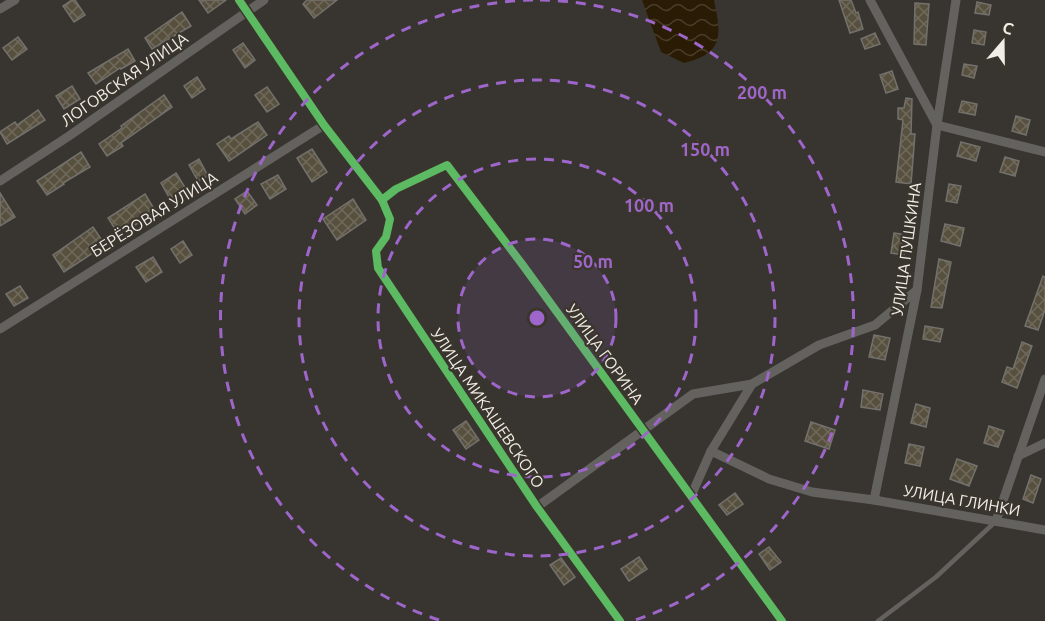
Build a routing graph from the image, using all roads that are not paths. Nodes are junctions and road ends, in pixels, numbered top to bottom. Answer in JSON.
{"nodes":[{"id":1,"x":15,"y":0,"type":"edge"},
{"id":2,"x":239,"y":0,"type":"edge"},
{"id":3,"x":264,"y":0,"type":"edge"},
{"id":4,"x":870,"y":0,"type":"edge"},
{"id":5,"x":956,"y":0,"type":"edge"},
{"id":6,"x":0,"y":9,"type":"edge"},
{"id":7,"x":247,"y":12,"type":"junction"},
{"id":8,"x":324,"y":125,"type":"junction"},
{"id":9,"x":937,"y":125,"type":"junction"},
{"id":10,"x":1045,"y":152,"type":"edge"},
{"id":11,"x":0,"y":181,"type":"edge"},
{"id":12,"x":382,"y":200,"type":"junction"},
{"id":13,"x":917,"y":290,"type":"junction"},
{"id":14,"x":0,"y":329,"type":"edge"},
{"id":15,"x":1045,"y":379,"type":"edge"},
{"id":16,"x":752,"y":384,"type":"junction"},
{"id":17,"x":643,"y":430,"type":"junction"},
{"id":18,"x":1045,"y":443,"type":"edge"},
{"id":19,"x":711,"y":451,"type":"junction"},
{"id":20,"x":1018,"y":456,"type":"junction"},
{"id":21,"x":691,"y":496,"type":"junction"},
{"id":22,"x":874,"y":500,"type":"junction"},
{"id":23,"x":537,"y":507,"type":"junction"},
{"id":24,"x":996,"y":521,"type":"junction"},
{"id":25,"x":1045,"y":530,"type":"edge"},
{"id":26,"x":620,"y":621,"type":"edge"},
{"id":27,"x":782,"y":621,"type":"edge"},
{"id":28,"x":878,"y":621,"type":"edge"}],
"edges":[{"from":1,"to":6,"type":"street"},
{"from":2,"to":7,"type":"street"},
{"from":3,"to":7,"type":"street","name":"ЛОГОВСКАЯ УЛИЦА"},
{"from":4,"to":9,"type":"street"},
{"from":5,"to":9,"type":"street","name":"УЛИЦА ПУШКИНА"},
{"from":7,"to":8,"type":"street"},
{"from":7,"to":11,"type":"street","name":"ЛОГОВСКАЯ УЛИЦА"},
{"from":8,"to":12,"type":"street"},
{"from":8,"to":14,"type":"street","name":"БЕРЁЗОВАЯ УЛИЦА"},
{"from":9,"to":10,"type":"street"},
{"from":9,"to":13,"type":"street","name":"УЛИЦА ПУШКИНА"},
{"from":12,"to":17,"type":"street","name":"УЛИЦА ГОРИНА"},
{"from":12,"to":23,"type":"street","name":"УЛИЦА МИКАШЕВСКОГО"},
{"from":13,"to":16,"type":"street"},
{"from":13,"to":22,"type":"street","name":"УЛИЦА ПУШКИНА"},
{"from":15,"to":20,"type":"street"},
{"from":16,"to":17,"type":"street"},
{"from":16,"to":19,"type":"street"},
{"from":17,"to":21,"type":"street","name":"УЛИЦА ГОРИНА"},
{"from":17,"to":23,"type":"street"},
{"from":18,"to":20,"type":"street"},
{"from":19,"to":21,"type":"street"},
{"from":19,"to":22,"type":"street","name":"УЛИЦА ГЛИНКИ"},
{"from":20,"to":24,"type":"street"},
{"from":21,"to":27,"type":"street","name":"УЛИЦА ГОРИНА"},
{"from":22,"to":24,"type":"street","name":"УЛИЦА ГЛИНКИ"},
{"from":23,"to":26,"type":"street","name":"УЛИЦА МИКАШЕВСКОГО"},
{"from":24,"to":25,"type":"street","name":"УЛИЦА ГЛИНКИ"},
{"from":24,"to":28,"type":"lane"}]}
